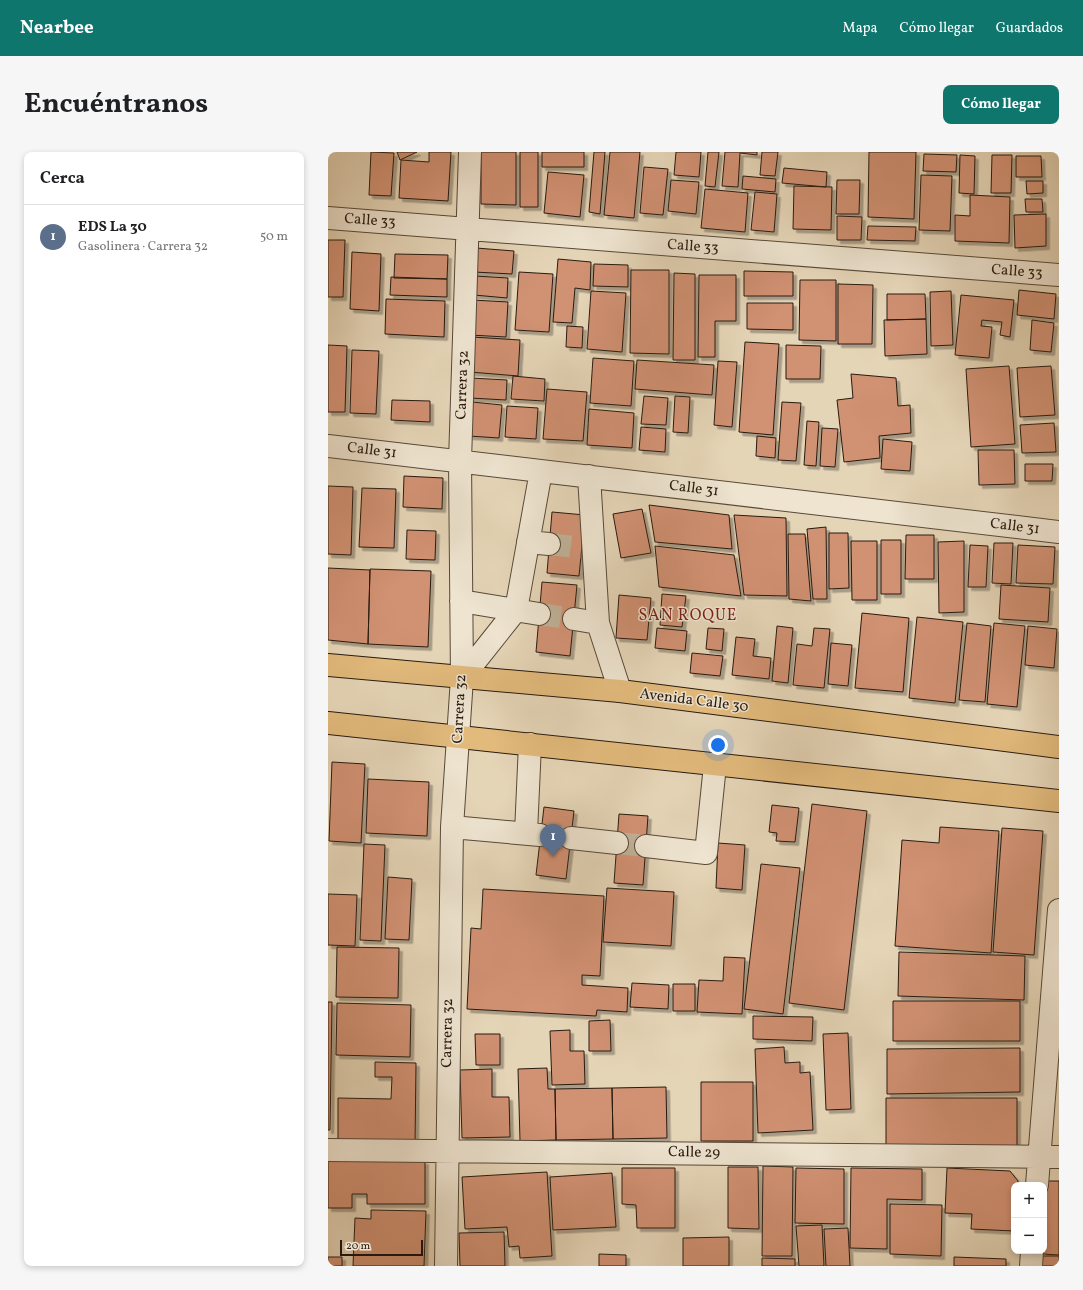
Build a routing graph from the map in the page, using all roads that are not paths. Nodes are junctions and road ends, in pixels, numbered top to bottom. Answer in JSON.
{"nodes":[{"id":1,"x":470,"y":152,"type":"edge"},
{"id":2,"x":328,"y":218,"type":"edge"},
{"id":3,"x":468,"y":229,"type":"junction"},
{"id":4,"x":1059,"y":275,"type":"edge"},
{"id":5,"x":328,"y":446,"type":"edge"},
{"id":6,"x":460,"y":461,"type":"junction"},
{"id":7,"x":541,"y":471,"type":"junction"},
{"id":8,"x":589,"y":476,"type":"junction"},
{"id":9,"x":1059,"y":532,"type":"edge"},
{"id":10,"x":461,"y":602,"type":"junction"},
{"id":11,"x":516,"y":610,"type":"junction"},
{"id":12,"x":539,"y":614,"type":"tunnel mouth"},
{"id":13,"x":574,"y":619,"type":"tunnel mouth"},
{"id":14,"x":598,"y":623,"type":"junction"},
{"id":15,"x":328,"y":664,"type":"edge"},
{"id":16,"x":462,"y":678,"type":"junction"},
{"id":17,"x":620,"y":691,"type":"junction"},
{"id":18,"x":328,"y":723,"type":"edge"},
{"id":19,"x":458,"y":738,"type":"junction"},
{"id":20,"x":530,"y":744,"type":"junction"},
{"id":21,"x":1059,"y":747,"type":"edge"},
{"id":22,"x":716,"y":765,"type":"junction"},
{"id":23,"x":1059,"y":801,"type":"edge"},
{"id":24,"x":452,"y":827,"type":"junction"},
{"id":25,"x":571,"y":838,"type":"tunnel mouth"},
{"id":26,"x":617,"y":843,"type":"tunnel mouth"},
{"id":27,"x":646,"y":846,"type":"tunnel mouth"},
{"id":28,"x":1059,"y":910,"type":"edge"},
{"id":29,"x":328,"y":1150,"type":"edge"},
{"id":30,"x":446,"y":1151,"type":"junction"},
{"id":31,"x":1049,"y":1157,"type":"edge"},
{"id":32,"x":1038,"y":1182,"type":"edge"},
{"id":33,"x":1032,"y":1254,"type":"edge"},
{"id":34,"x":446,"y":1266,"type":"edge"},
{"id":35,"x":1031,"y":1266,"type":"edge"}],
"edges":[{"from":1,"to":3,"type":"street","name":"Carrera 32"},
{"from":2,"to":3,"type":"street","name":"Calle 33"},
{"from":3,"to":4,"type":"street","name":"Calle 33"},
{"from":3,"to":6,"type":"street","name":"Carrera 32"},
{"from":5,"to":6,"type":"street","name":"Calle 31"},
{"from":6,"to":7,"type":"street","name":"Calle 31"},
{"from":6,"to":10,"type":"street","name":"Carrera 32"},
{"from":7,"to":8,"type":"street","name":"Calle 31"},
{"from":7,"to":11,"type":"street"},
{"from":8,"to":9,"type":"street","name":"Calle 31"},
{"from":8,"to":14,"type":"street"},
{"from":10,"to":11,"type":"street"},
{"from":10,"to":16,"type":"street","name":"Carrera 32"},
{"from":11,"to":12,"type":"street"},
{"from":11,"to":16,"type":"street"},
{"from":13,"to":14,"type":"street"},
{"from":14,"to":17,"type":"street"},
{"from":15,"to":16,"type":"highway","name":"Avenida Calle 30"},
{"from":16,"to":17,"type":"highway","name":"Avenida Calle 30"},
{"from":16,"to":19,"type":"street","name":"Carrera 32"},
{"from":17,"to":21,"type":"highway","name":"Avenida Calle 30"},
{"from":18,"to":19,"type":"highway"},
{"from":19,"to":20,"type":"highway"},
{"from":19,"to":24,"type":"street","name":"Carrera 32"},
{"from":20,"to":22,"type":"highway"},
{"from":20,"to":24,"type":"street"},
{"from":22,"to":23,"type":"highway"},
{"from":22,"to":27,"type":"street"},
{"from":24,"to":30,"type":"street","name":"Carrera 32"},
{"from":25,"to":26,"type":"street"},
{"from":28,"to":31,"type":"street"},
{"from":29,"to":30,"type":"street","name":"Calle 29"},
{"from":30,"to":31,"type":"street","name":"Calle 29"},
{"from":30,"to":34,"type":"street","name":"Carrera 32"},
{"from":31,"to":32,"type":"street"},
{"from":33,"to":35,"type":"street"}]}
